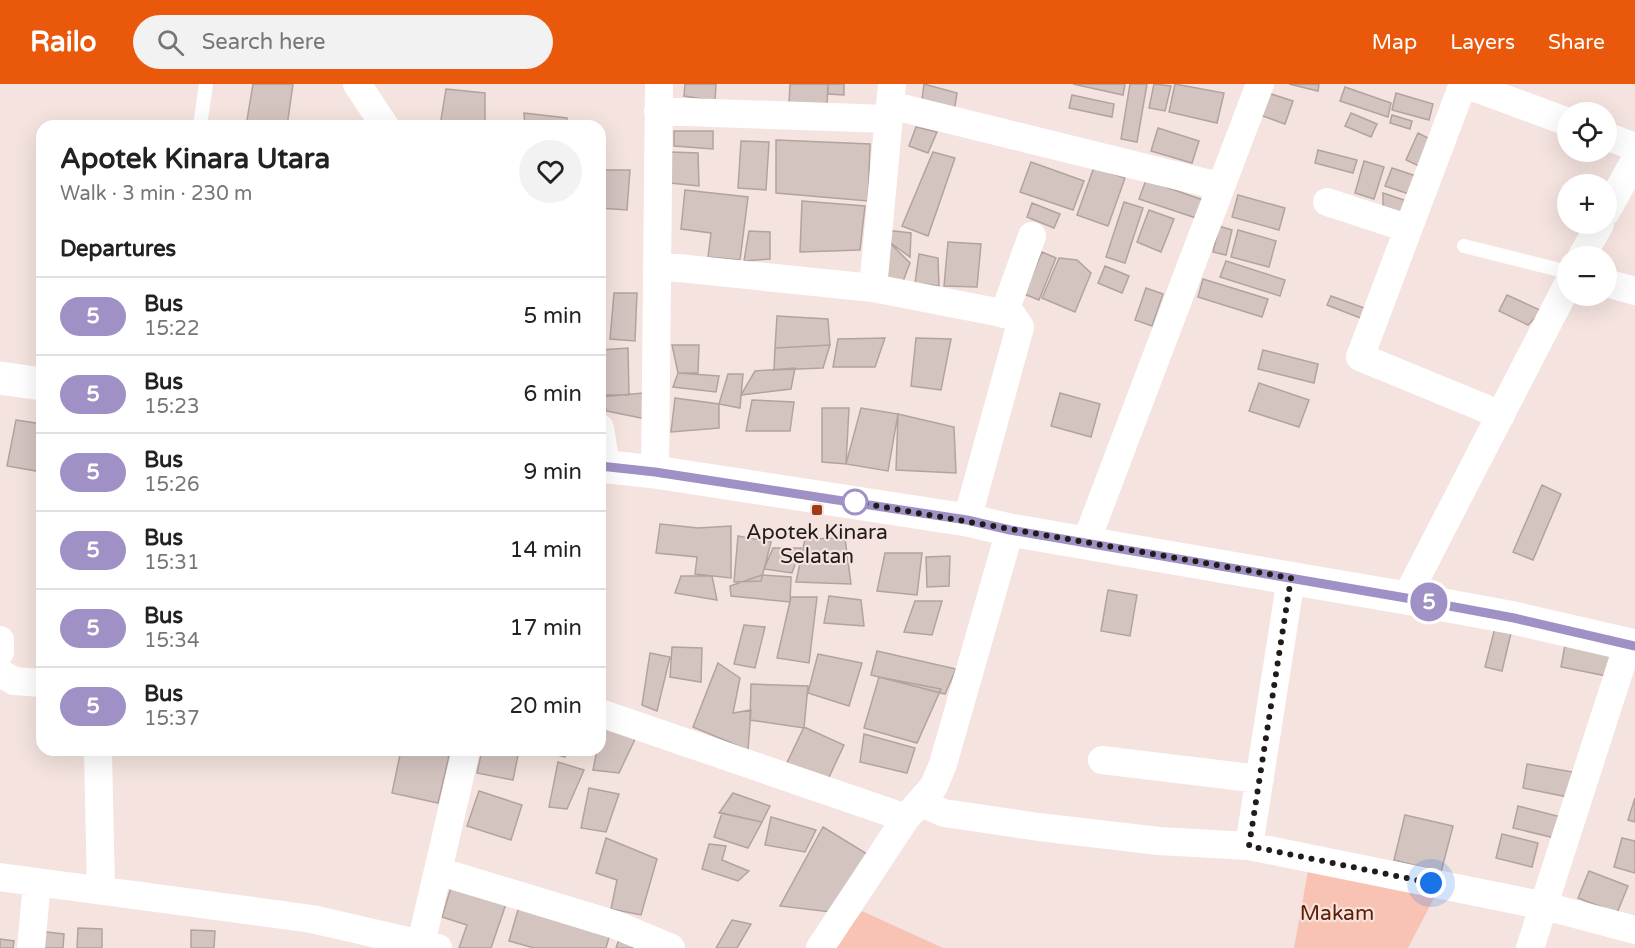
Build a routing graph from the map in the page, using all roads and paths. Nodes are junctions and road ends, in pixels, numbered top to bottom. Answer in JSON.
{"nodes":[{"id":1,"x":206,"y":84,"type":"edge"},
{"id":2,"x":357,"y":84,"type":"edge"},
{"id":3,"x":1260,"y":84,"type":"edge"},
{"id":4,"x":1464,"y":84,"type":"edge"},
{"id":5,"x":659,"y":98,"type":"edge"},
{"id":6,"x":890,"y":103,"type":"edge"},
{"id":7,"x":1557,"y":118,"type":"edge"},
{"id":8,"x":201,"y":120,"type":"edge"},
{"id":9,"x":381,"y":120,"type":"edge"},
{"id":10,"x":1617,"y":140,"type":"edge"},
{"id":11,"x":1635,"y":147,"type":"edge"},
{"id":12,"x":1635,"y":160,"type":"edge"},
{"id":13,"x":1219,"y":186,"type":"junction"},
{"id":14,"x":1617,"y":192,"type":"edge"},
{"id":15,"x":1327,"y":202,"type":"dead end"},
{"id":16,"x":1407,"y":228,"type":"junction"},
{"id":17,"x":1032,"y":236,"type":"dead end"},
{"id":18,"x":1464,"y":246,"type":"dead end"},
{"id":19,"x":659,"y":266,"type":"junction"},
{"id":20,"x":1557,"y":269,"type":"edge"},
{"id":21,"x":1617,"y":286,"type":"edge"},
{"id":22,"x":873,"y":288,"type":"junction"},
{"id":23,"x":1635,"y":291,"type":"edge"},
{"id":24,"x":1557,"y":306,"type":"edge"},
{"id":25,"x":1004,"y":314,"type":"junction"},
{"id":26,"x":0,"y":378,"type":"edge"},
{"id":27,"x":36,"y":383,"type":"edge"},
{"id":28,"x":1501,"y":415,"type":"junction"},
{"id":29,"x":606,"y":466,"type":"edge"},
{"id":30,"x":655,"y":472,"type":"junction"},
{"id":31,"x":967,"y":520,"type":"junction"},
{"id":32,"x":1010,"y":530,"type":"junction"},
{"id":33,"x":1086,"y":542,"type":"junction"},
{"id":34,"x":1291,"y":578,"type":"junction"},
{"id":35,"x":1406,"y":598,"type":"junction"},
{"id":36,"x":0,"y":640,"type":"edge"},
{"id":37,"x":1632,"y":645,"type":"edge"},
{"id":38,"x":0,"y":652,"type":"edge"},
{"id":39,"x":0,"y":673,"type":"edge"},
{"id":40,"x":36,"y":683,"type":"edge"},
{"id":41,"x":606,"y":715,"type":"edge"},
{"id":42,"x":98,"y":756,"type":"edge"},
{"id":43,"x":460,"y":756,"type":"edge"},
{"id":44,"x":1102,"y":760,"type":"dead end"},
{"id":45,"x":1260,"y":779,"type":"junction"},
{"id":46,"x":914,"y":810,"type":"junction"},
{"id":47,"x":1249,"y":846,"type":"junction"},
{"id":48,"x":438,"y":871,"type":"junction"},
{"id":49,"x":0,"y":877,"type":"edge"},
{"id":50,"x":37,"y":882,"type":"junction"},
{"id":51,"x":101,"y":890,"type":"junction"},
{"id":52,"x":1545,"y":906,"type":"junction"},
{"id":53,"x":1635,"y":930,"type":"edge"},
{"id":54,"x":426,"y":946,"type":"edge"},
{"id":55,"x":31,"y":948,"type":"edge"},
{"id":56,"x":670,"y":948,"type":"edge"},
{"id":57,"x":820,"y":948,"type":"edge"},
{"id":58,"x":1530,"y":948,"type":"edge"}],
"edges":[{"from":1,"to":8,"type":"lane"},
{"from":2,"to":9,"type":"street"},
{"from":3,"to":13,"type":"street"},
{"from":4,"to":7,"type":"street"},
{"from":4,"to":16,"type":"street"},
{"from":5,"to":6,"type":"street"},
{"from":5,"to":19,"type":"street"},
{"from":6,"to":13,"type":"street"},
{"from":6,"to":22,"type":"street"},
{"from":10,"to":11,"type":"street"},
{"from":12,"to":14,"type":"street"},
{"from":13,"to":33,"type":"street"},
{"from":15,"to":16,"type":"street"},
{"from":16,"to":28,"type":"street"},
{"from":17,"to":25,"type":"street"},
{"from":18,"to":20,"type":"lane"},
{"from":19,"to":22,"type":"street"},
{"from":19,"to":30,"type":"street"},
{"from":21,"to":23,"type":"street"},
{"from":22,"to":25,"type":"street"},
{"from":24,"to":28,"type":"street"},
{"from":25,"to":31,"type":"street"},
{"from":26,"to":27,"type":"main road"},
{"from":28,"to":35,"type":"street"},
{"from":29,"to":30,"type":"main road"},
{"from":30,"to":31,"type":"main road"},
{"from":31,"to":32,"type":"main road"},
{"from":32,"to":33,"type":"main road"},
{"from":32,"to":46,"type":"street"},
{"from":33,"to":34,"type":"main road"},
{"from":34,"to":35,"type":"main road"},
{"from":34,"to":45,"type":"street"},
{"from":35,"to":37,"type":"main road"},
{"from":36,"to":38,"type":"street"},
{"from":37,"to":52,"type":"street"},
{"from":39,"to":40,"type":"street"},
{"from":41,"to":46,"type":"street"},
{"from":42,"to":51,"type":"street"},
{"from":43,"to":48,"type":"street"},
{"from":44,"to":45,"type":"street"},
{"from":45,"to":47,"type":"street"},
{"from":46,"to":47,"type":"street"},
{"from":46,"to":57,"type":"street"},
{"from":47,"to":52,"type":"street"},
{"from":48,"to":54,"type":"street"},
{"from":48,"to":56,"type":"street"},
{"from":49,"to":50,"type":"street"},
{"from":50,"to":51,"type":"street"},
{"from":50,"to":55,"type":"street"},
{"from":51,"to":54,"type":"street"},
{"from":52,"to":53,"type":"street"},
{"from":52,"to":58,"type":"street"}]}
